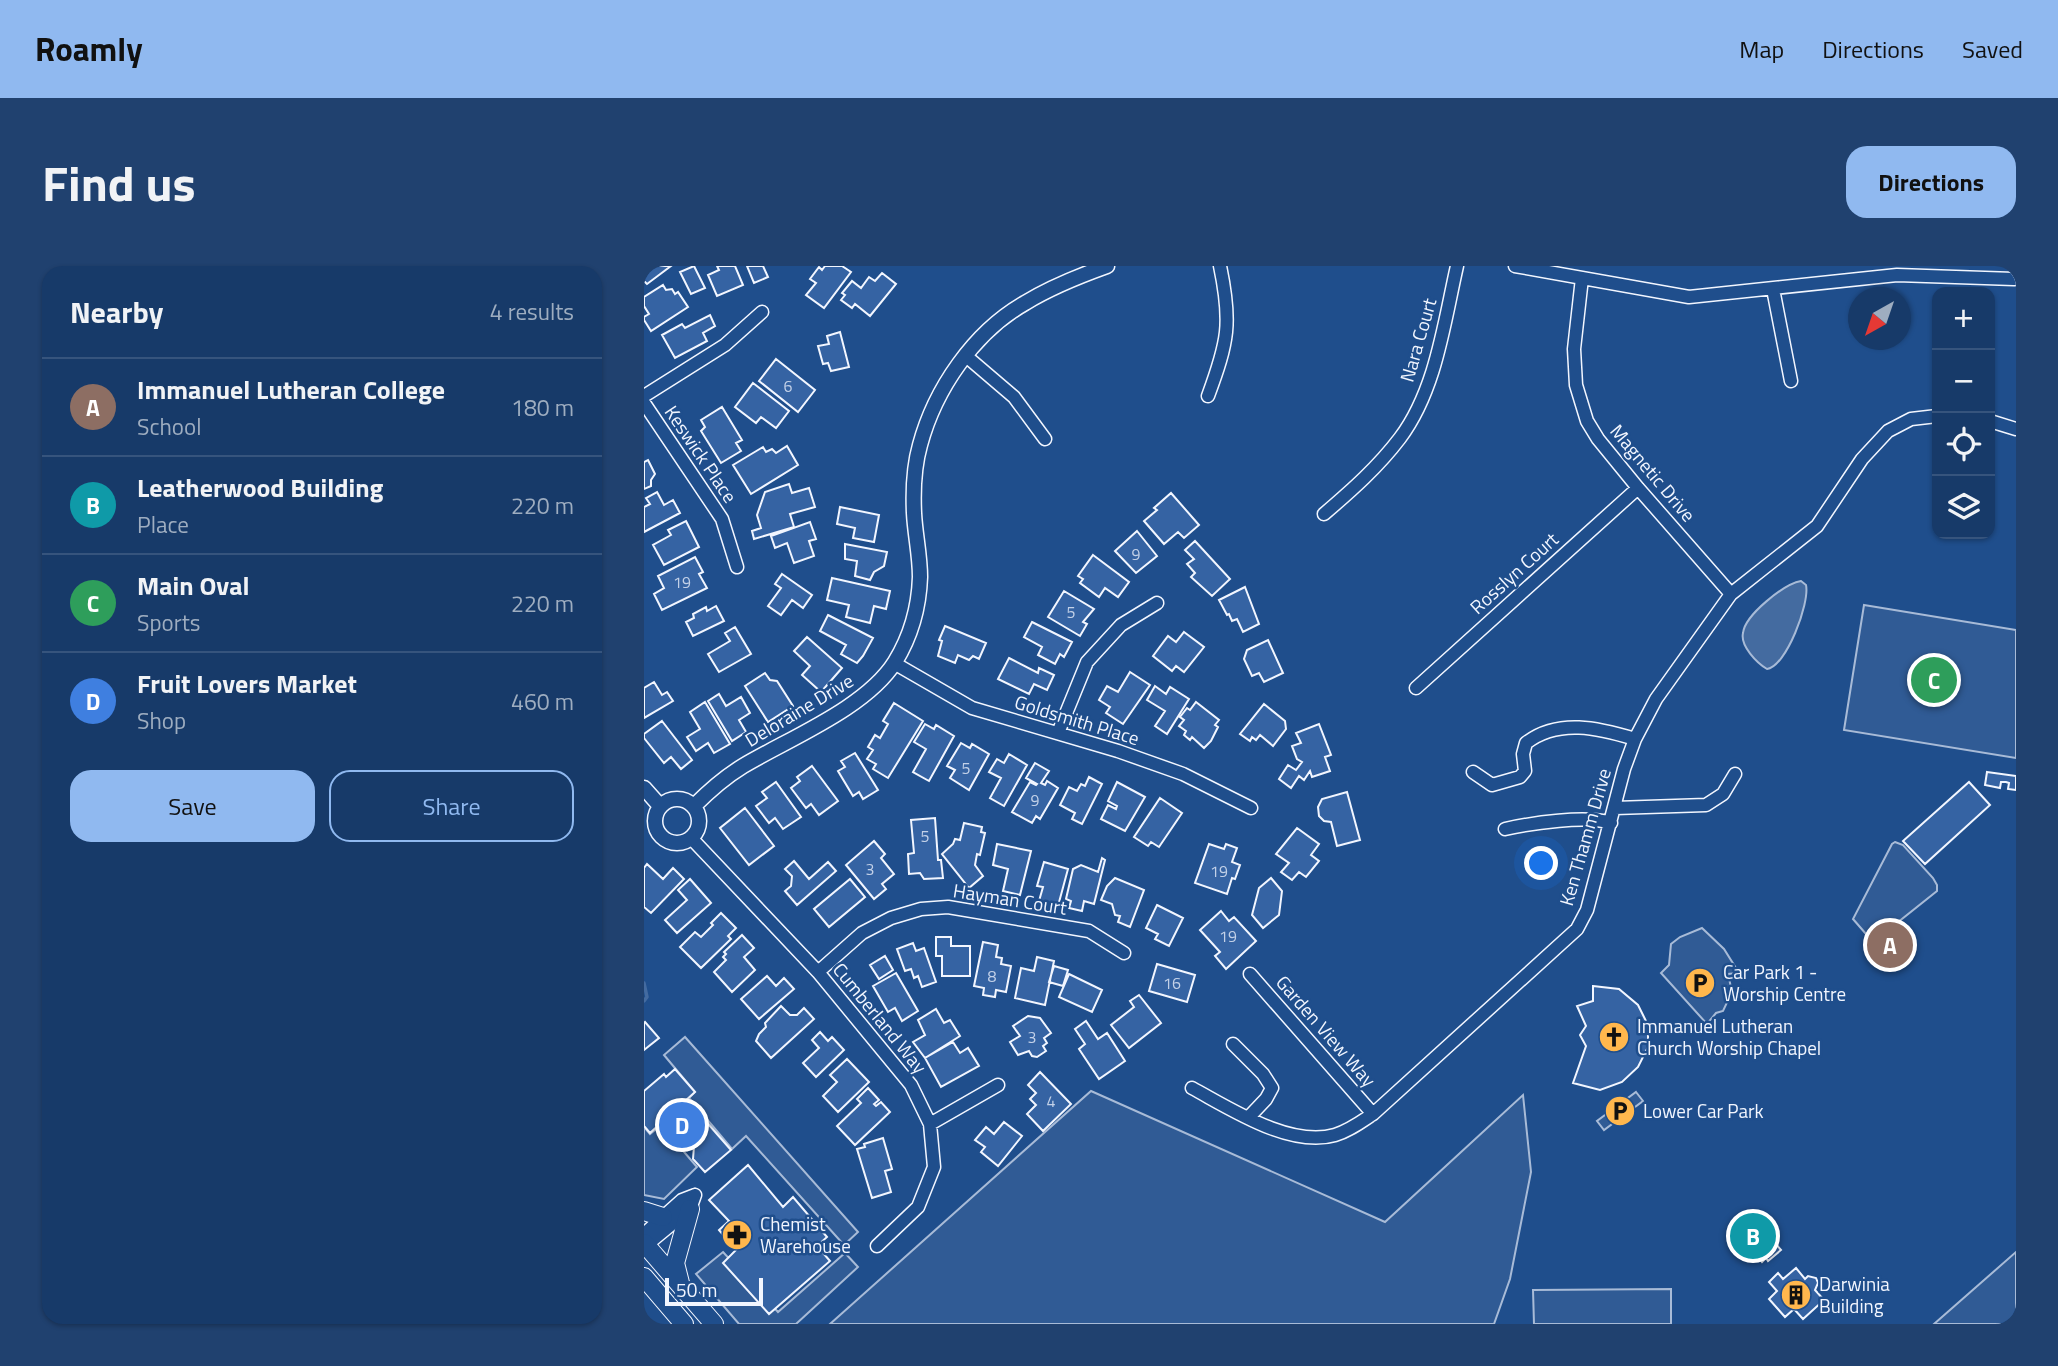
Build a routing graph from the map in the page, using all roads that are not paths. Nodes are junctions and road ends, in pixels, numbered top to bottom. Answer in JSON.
{"nodes":[{"id":1,"x":1107,"y":266,"type":"edge"},
{"id":2,"x":1220,"y":266,"type":"edge"},
{"id":3,"x":1457,"y":266,"type":"edge"},
{"id":4,"x":1514,"y":266,"type":"edge"},
{"id":5,"x":1582,"y":278,"type":"junction"},
{"id":6,"x":2014,"y":279,"type":"dead end"},
{"id":7,"x":1773,"y":289,"type":"junction"},
{"id":8,"x":762,"y":312,"type":"dead end"},
{"id":9,"x":966,"y":356,"type":"junction"},
{"id":10,"x":1791,"y":381,"type":"dead end"},
{"id":11,"x":644,"y":396,"type":"edge"},
{"id":12,"x":1208,"y":396,"type":"dead end"},
{"id":13,"x":644,"y":403,"type":"edge"},
{"id":14,"x":1932,"y":417,"type":"edge"},
{"id":15,"x":1995,"y":423,"type":"edge"},
{"id":16,"x":2016,"y":429,"type":"edge"},
{"id":17,"x":1045,"y":439,"type":"dead end"},
{"id":18,"x":1638,"y":488,"type":"junction"},
{"id":19,"x":1324,"y":514,"type":"dead end"},
{"id":20,"x":737,"y":567,"type":"dead end"},
{"id":21,"x":1731,"y":594,"type":"junction"},
{"id":22,"x":1157,"y":603,"type":"dead end"},
{"id":23,"x":894,"y":663,"type":"junction"},
{"id":24,"x":1416,"y":688,"type":"dead end"},
{"id":25,"x":1058,"y":733,"type":"junction"},
{"id":26,"x":1634,"y":739,"type":"junction"},
{"id":27,"x":1473,"y":772,"type":"dead end"},
{"id":28,"x":1735,"y":774,"type":"dead end"},
{"id":29,"x":644,"y":788,"type":"edge"},
{"id":30,"x":660,"y":806,"type":"junction"},
{"id":31,"x":694,"y":806,"type":"junction"},
{"id":32,"x":1251,"y":808,"type":"dead end"},
{"id":33,"x":1615,"y":808,"type":"junction"},
{"id":34,"x":1611,"y":823,"type":"junction"},
{"id":35,"x":1505,"y":829,"type":"dead end"},
{"id":36,"x":692,"y":839,"type":"junction"},
{"id":37,"x":1124,"y":953,"type":"dead end"},
{"id":38,"x":818,"y":972,"type":"junction"},
{"id":39,"x":1250,"y":974,"type":"dead end"},
{"id":40,"x":1233,"y":1044,"type":"dead end"},
{"id":41,"x":998,"y":1084,"type":"dead end"},
{"id":42,"x":1192,"y":1088,"type":"dead end"},
{"id":43,"x":1373,"y":1114,"type":"junction"},
{"id":44,"x":1248,"y":1118,"type":"junction"},
{"id":45,"x":930,"y":1124,"type":"junction"},
{"id":46,"x":690,"y":1209,"type":"junction"},
{"id":47,"x":644,"y":1211,"type":"edge"},
{"id":48,"x":663,"y":1217,"type":"junction"},
{"id":49,"x":645,"y":1243,"type":"edge"},
{"id":50,"x":877,"y":1246,"type":"dead end"},
{"id":51,"x":644,"y":1277,"type":"edge"},
{"id":52,"x":682,"y":1288,"type":"junction"},
{"id":53,"x":684,"y":1324,"type":"edge"},
{"id":54,"x":714,"y":1324,"type":"edge"}],
"edges":[{"from":1,"to":9,"type":"street","name":"Deloraine Drive"},
{"from":2,"to":12,"type":"street"},
{"from":3,"to":19,"type":"street","name":"Nara Court"},
{"from":4,"to":5,"type":"street"},
{"from":5,"to":7,"type":"street"},
{"from":5,"to":18,"type":"street","name":"Magnetic Drive"},
{"from":6,"to":7,"type":"street"},
{"from":7,"to":10,"type":"street"},
{"from":8,"to":11,"type":"street"},
{"from":9,"to":17,"type":"street"},
{"from":9,"to":23,"type":"street","name":"Deloraine Drive"},
{"from":13,"to":20,"type":"street","name":"Keswick Place"},
{"from":14,"to":21,"type":"street","name":"Ken Thamm Drive"},
{"from":15,"to":16,"type":"street"},
{"from":18,"to":21,"type":"street","name":"Magnetic Drive"},
{"from":18,"to":24,"type":"street","name":"Rosslyn Court"},
{"from":21,"to":26,"type":"street","name":"Ken Thamm Drive"},
{"from":22,"to":25,"type":"street"},
{"from":23,"to":25,"type":"street","name":"Goldsmith Place"},
{"from":23,"to":31,"type":"street","name":"Deloraine Drive"},
{"from":25,"to":32,"type":"street","name":"Goldsmith Place"},
{"from":26,"to":27,"type":"street"},
{"from":26,"to":33,"type":"street","name":"Ken Thamm Drive"},
{"from":28,"to":33,"type":"street"},
{"from":29,"to":30,"type":"street"},
{"from":30,"to":31,"type":"street"},
{"from":30,"to":36,"type":"street"},
{"from":31,"to":36,"type":"street"},
{"from":33,"to":34,"type":"street","name":"Ken Thamm Drive"},
{"from":34,"to":35,"type":"street"},
{"from":34,"to":43,"type":"street","name":"Ken Thamm Drive"},
{"from":36,"to":38,"type":"street","name":"Cumberland Way"},
{"from":37,"to":38,"type":"street","name":"Hayman Court"},
{"from":38,"to":45,"type":"street","name":"Cumberland Way"},
{"from":39,"to":43,"type":"street","name":"Garden View Way"},
{"from":40,"to":44,"type":"street"},
{"from":41,"to":45,"type":"street"},
{"from":42,"to":44,"type":"street","name":"Ken Thamm Drive"},
{"from":43,"to":44,"type":"street","name":"Ken Thamm Drive"},
{"from":45,"to":50,"type":"street","name":"Cumberland Way"},
{"from":46,"to":48,"type":"street"},
{"from":46,"to":49,"type":"street"},
{"from":46,"to":52,"type":"main road"},
{"from":47,"to":48,"type":"main road"},
{"from":48,"to":49,"type":"street"},
{"from":49,"to":52,"type":"main road"},
{"from":51,"to":53,"type":"main road"},
{"from":52,"to":54,"type":"main road"}]}
